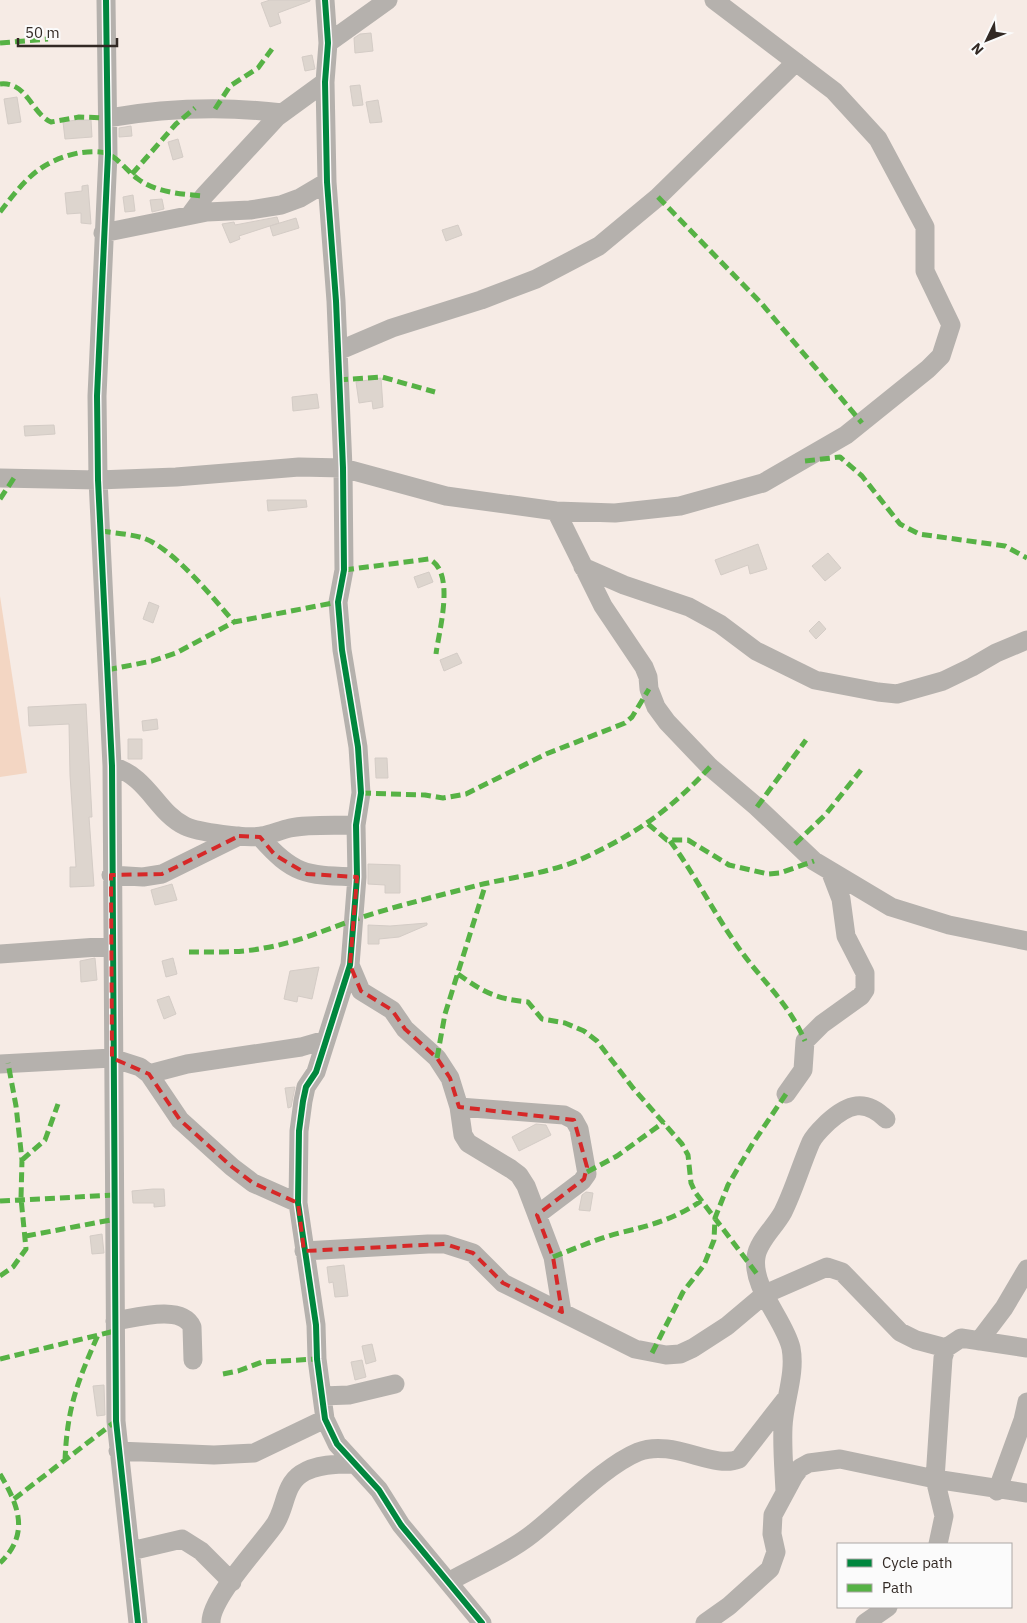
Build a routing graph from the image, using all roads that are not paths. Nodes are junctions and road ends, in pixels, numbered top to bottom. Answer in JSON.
{"nodes":[{"id":1,"x":106,"y":0,"type":"edge"},
{"id":2,"x":325,"y":0,"type":"edge"},
{"id":3,"x":388,"y":0,"type":"edge"},
{"id":4,"x":714,"y":0,"type":"edge"},
{"id":5,"x":328,"y":43,"type":"junction"},
{"id":6,"x":796,"y":62,"type":"junction"},
{"id":7,"x":325,"y":82,"type":"junction"},
{"id":8,"x":282,"y":113,"type":"junction"},
{"id":9,"x":108,"y":118,"type":"junction"},
{"id":10,"x":327,"y":182,"type":"junction"},
{"id":11,"x":190,"y":215,"type":"junction"},
{"id":12,"x":103,"y":233,"type":"junction"},
{"id":13,"x":338,"y":350,"type":"junction"},
{"id":14,"x":343,"y":468,"type":"junction"},
{"id":15,"x":0,"y":478,"type":"edge"},
{"id":16,"x":98,"y":480,"type":"junction"},
{"id":17,"x":556,"y":511,"type":"junction"},
{"id":18,"x":583,"y":567,"type":"junction"},
{"id":19,"x":1027,"y":640,"type":"edge"},
{"id":20,"x":112,"y":766,"type":"junction"},
{"id":21,"x":356,"y":825,"type":"junction"},
{"id":22,"x":239,"y":836,"type":"junction"},
{"id":23,"x":260,"y":837,"type":"junction"},
{"id":24,"x":831,"y":873,"type":"junction"},
{"id":25,"x":111,"y":874,"type":"junction"},
{"id":26,"x":357,"y":876,"type":"junction"},
{"id":27,"x":1027,"y":941,"type":"edge"},
{"id":28,"x":112,"y":946,"type":"junction"},
{"id":29,"x":0,"y":954,"type":"edge"},
{"id":30,"x":350,"y":965,"type":"junction"},
{"id":31,"x":325,"y":1040,"type":"junction"},
{"id":32,"x":112,"y":1058,"type":"junction"},
{"id":33,"x":0,"y":1064,"type":"edge"},
{"id":34,"x":149,"y":1074,"type":"junction"},
{"id":35,"x":786,"y":1094,"type":"dead end"},
{"id":36,"x":459,"y":1107,"type":"junction"},
{"id":37,"x":886,"y":1119,"type":"dead end"},
{"id":38,"x":298,"y":1203,"type":"junction"},
{"id":39,"x":537,"y":1215,"type":"junction"},
{"id":40,"x":304,"y":1251,"type":"junction"},
{"id":41,"x":1027,"y":1269,"type":"edge"},
{"id":42,"x":765,"y":1294,"type":"junction"},
{"id":43,"x":562,"y":1312,"type":"junction"},
{"id":44,"x":115,"y":1321,"type":"junction"},
{"id":45,"x":979,"y":1341,"type":"junction"},
{"id":46,"x":946,"y":1348,"type":"junction"},
{"id":47,"x":1027,"y":1348,"type":"edge"},
{"id":48,"x":193,"y":1360,"type":"dead end"},
{"id":49,"x":395,"y":1384,"type":"dead end"},
{"id":50,"x":322,"y":1396,"type":"junction"},
{"id":51,"x":786,"y":1400,"type":"junction"},
{"id":52,"x":1027,"y":1402,"type":"edge"},
{"id":53,"x":325,"y":1418,"type":"junction"},
{"id":54,"x":118,"y":1451,"type":"junction"},
{"id":55,"x":354,"y":1464,"type":"junction"},
{"id":56,"x":934,"y":1480,"type":"junction"},
{"id":57,"x":997,"y":1491,"type":"junction"},
{"id":58,"x":785,"y":1492,"type":"junction"},
{"id":59,"x":1027,"y":1494,"type":"edge"},
{"id":60,"x":938,"y":1543,"type":"edge"},
{"id":61,"x":131,"y":1551,"type":"junction"},
{"id":62,"x":450,"y":1581,"type":"junction"},
{"id":63,"x":232,"y":1582,"type":"junction"},
{"id":64,"x":886,"y":1608,"type":"edge"},
{"id":65,"x":138,"y":1623,"type":"edge"},
{"id":66,"x":211,"y":1623,"type":"edge"},
{"id":67,"x":482,"y":1623,"type":"edge"},
{"id":68,"x":705,"y":1623,"type":"edge"},
{"id":69,"x":864,"y":1623,"type":"edge"}],
"edges":[{"from":1,"to":9,"type":"street"},
{"from":2,"to":5,"type":"street"},
{"from":3,"to":5,"type":"street"},
{"from":4,"to":6,"type":"street"},
{"from":5,"to":7,"type":"street"},
{"from":6,"to":13,"type":"street"},
{"from":6,"to":17,"type":"street"},
{"from":7,"to":8,"type":"street"},
{"from":7,"to":10,"type":"street"},
{"from":8,"to":9,"type":"street"},
{"from":8,"to":11,"type":"street"},
{"from":9,"to":12,"type":"street"},
{"from":10,"to":11,"type":"street"},
{"from":10,"to":13,"type":"street"},
{"from":11,"to":12,"type":"street"},
{"from":12,"to":16,"type":"street"},
{"from":13,"to":14,"type":"street"},
{"from":14,"to":16,"type":"street"},
{"from":14,"to":17,"type":"street"},
{"from":14,"to":21,"type":"street"},
{"from":15,"to":16,"type":"street"},
{"from":16,"to":20,"type":"street"},
{"from":17,"to":18,"type":"street"},
{"from":18,"to":19,"type":"street"},
{"from":18,"to":24,"type":"street"},
{"from":20,"to":22,"type":"street"},
{"from":20,"to":25,"type":"street"},
{"from":21,"to":23,"type":"street"},
{"from":21,"to":26,"type":"street"},
{"from":22,"to":23,"type":"street"},
{"from":22,"to":25,"type":"street"},
{"from":23,"to":26,"type":"street"},
{"from":24,"to":27,"type":"street"},
{"from":24,"to":35,"type":"street"},
{"from":25,"to":28,"type":"street"},
{"from":26,"to":30,"type":"street"},
{"from":28,"to":29,"type":"street"},
{"from":28,"to":32,"type":"street"},
{"from":30,"to":31,"type":"street"},
{"from":30,"to":36,"type":"street"},
{"from":31,"to":34,"type":"street"},
{"from":31,"to":38,"type":"street"},
{"from":32,"to":33,"type":"street"},
{"from":32,"to":34,"type":"street"},
{"from":32,"to":44,"type":"street"},
{"from":34,"to":38,"type":"street"},
{"from":36,"to":39,"type":"street"},
{"from":36,"to":39,"type":"street"},
{"from":37,"to":42,"type":"street"},
{"from":38,"to":40,"type":"street"},
{"from":39,"to":43,"type":"street"},
{"from":40,"to":43,"type":"street"},
{"from":40,"to":50,"type":"street"},
{"from":41,"to":45,"type":"street"},
{"from":42,"to":43,"type":"street"},
{"from":42,"to":46,"type":"street"},
{"from":42,"to":51,"type":"street"},
{"from":44,"to":48,"type":"street"},
{"from":44,"to":54,"type":"street"},
{"from":45,"to":46,"type":"street"},
{"from":45,"to":47,"type":"street"},
{"from":46,"to":56,"type":"street"},
{"from":49,"to":50,"type":"street"},
{"from":50,"to":53,"type":"street"},
{"from":51,"to":58,"type":"street"},
{"from":51,"to":62,"type":"street"},
{"from":52,"to":57,"type":"street"},
{"from":53,"to":54,"type":"street"},
{"from":53,"to":55,"type":"street"},
{"from":54,"to":61,"type":"street"},
{"from":55,"to":62,"type":"street"},
{"from":55,"to":63,"type":"street"},
{"from":56,"to":57,"type":"street"},
{"from":56,"to":58,"type":"street"},
{"from":56,"to":60,"type":"street"},
{"from":57,"to":59,"type":"street"},
{"from":58,"to":68,"type":"street"},
{"from":61,"to":63,"type":"street"},
{"from":61,"to":65,"type":"street"},
{"from":62,"to":67,"type":"street"},
{"from":63,"to":66,"type":"street"},
{"from":64,"to":69,"type":"street"}]}
